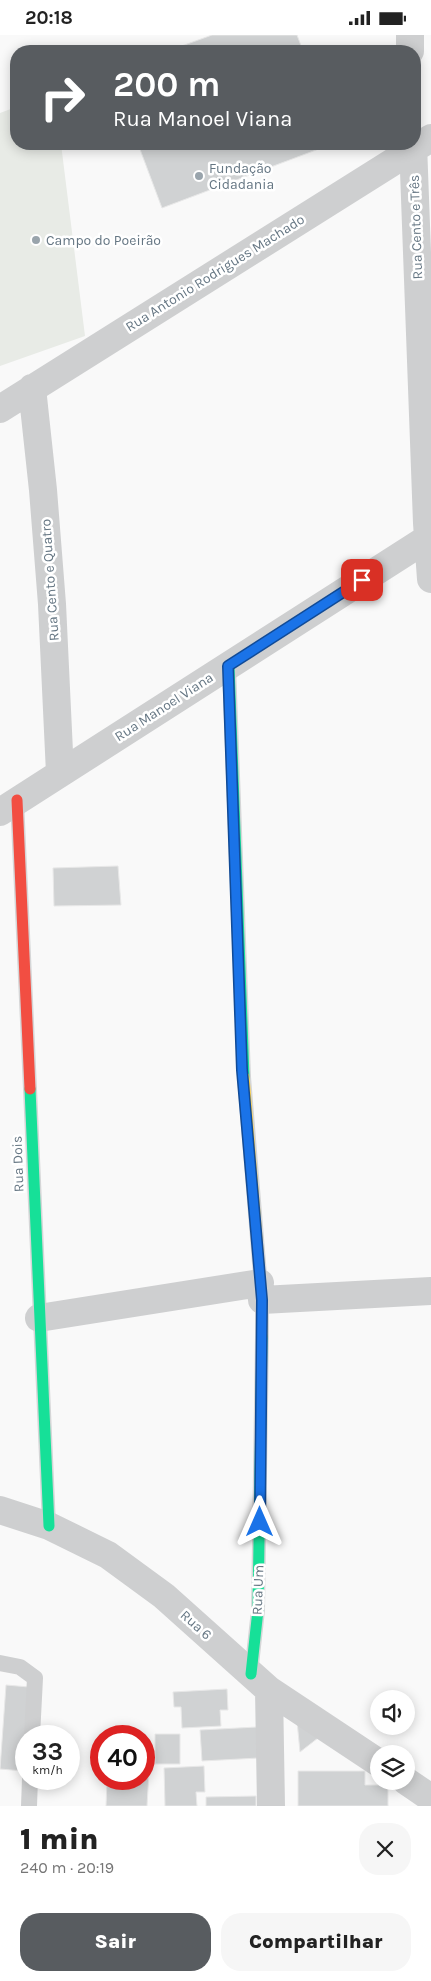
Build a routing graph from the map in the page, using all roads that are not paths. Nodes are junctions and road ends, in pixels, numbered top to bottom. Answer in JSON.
{"nodes":[{"id":1,"x":409,"y":150,"type":"edge"},
{"id":2,"x":419,"y":150,"type":"edge"},
{"id":3,"x":32,"y":388,"type":"junction"},
{"id":4,"x":0,"y":409,"type":"edge"},
{"id":5,"x":429,"y":527,"type":"edge"},
{"id":6,"x":431,"y":579,"type":"edge"},
{"id":7,"x":228,"y":666,"type":"junction"},
{"id":8,"x":60,"y":773,"type":"junction"},
{"id":9,"x":9,"y":806,"type":"edge"},
{"id":10,"x":261,"y":1291,"type":"junction"},
{"id":11,"x":431,"y":1291,"type":"edge"},
{"id":12,"x":39,"y":1318,"type":"junction"},
{"id":13,"x":0,"y":1510,"type":"edge"},
{"id":14,"x":49,"y":1526,"type":"junction"},
{"id":15,"x":0,"y":1663,"type":"edge"},
{"id":16,"x":260,"y":1682,"type":"junction"},
{"id":17,"x":33,"y":1725,"type":"edge"},
{"id":18,"x":370,"y":1757,"type":"edge"},
{"id":19,"x":415,"y":1787,"type":"edge"},
{"id":20,"x":30,"y":1790,"type":"edge"},
{"id":21,"x":431,"y":1798,"type":"edge"},
{"id":22,"x":29,"y":1806,"type":"edge"},
{"id":23,"x":271,"y":1806,"type":"edge"}],
"edges":[{"from":1,"to":3,"type":"street","name":"Rua Antonio Rodrigues Machado"},
{"from":2,"to":5,"type":"street","name":"Rua Cento e Três"},
{"from":3,"to":4,"type":"street","name":"Rua Antonio Rodrigues Machado"},
{"from":3,"to":8,"type":"street","name":"Rua Cento e Quatro"},
{"from":5,"to":6,"type":"street","name":"Rua Cento e Três"},
{"from":5,"to":7,"type":"street","name":"Rua Manoel Viana"},
{"from":7,"to":8,"type":"street","name":"Rua Manoel Viana"},
{"from":7,"to":10,"type":"street","name":"Rua Um"},
{"from":8,"to":9,"type":"street","name":"Rua Manoel Viana"},
{"from":9,"to":12,"type":"street","name":"Rua Dois"},
{"from":10,"to":11,"type":"street"},
{"from":10,"to":12,"type":"street"},
{"from":10,"to":16,"type":"street","name":"Rua Um"},
{"from":12,"to":14,"type":"street","name":"Rua Dois"},
{"from":13,"to":14,"type":"street","name":"Rua 6"},
{"from":14,"to":16,"type":"street","name":"Rua 6"},
{"from":15,"to":17,"type":"lane"},
{"from":16,"to":18,"type":"street","name":"Rua 6"},
{"from":16,"to":23,"type":"street","name":"Rua Um"},
{"from":19,"to":21,"type":"street"},
{"from":20,"to":22,"type":"lane"}]}
